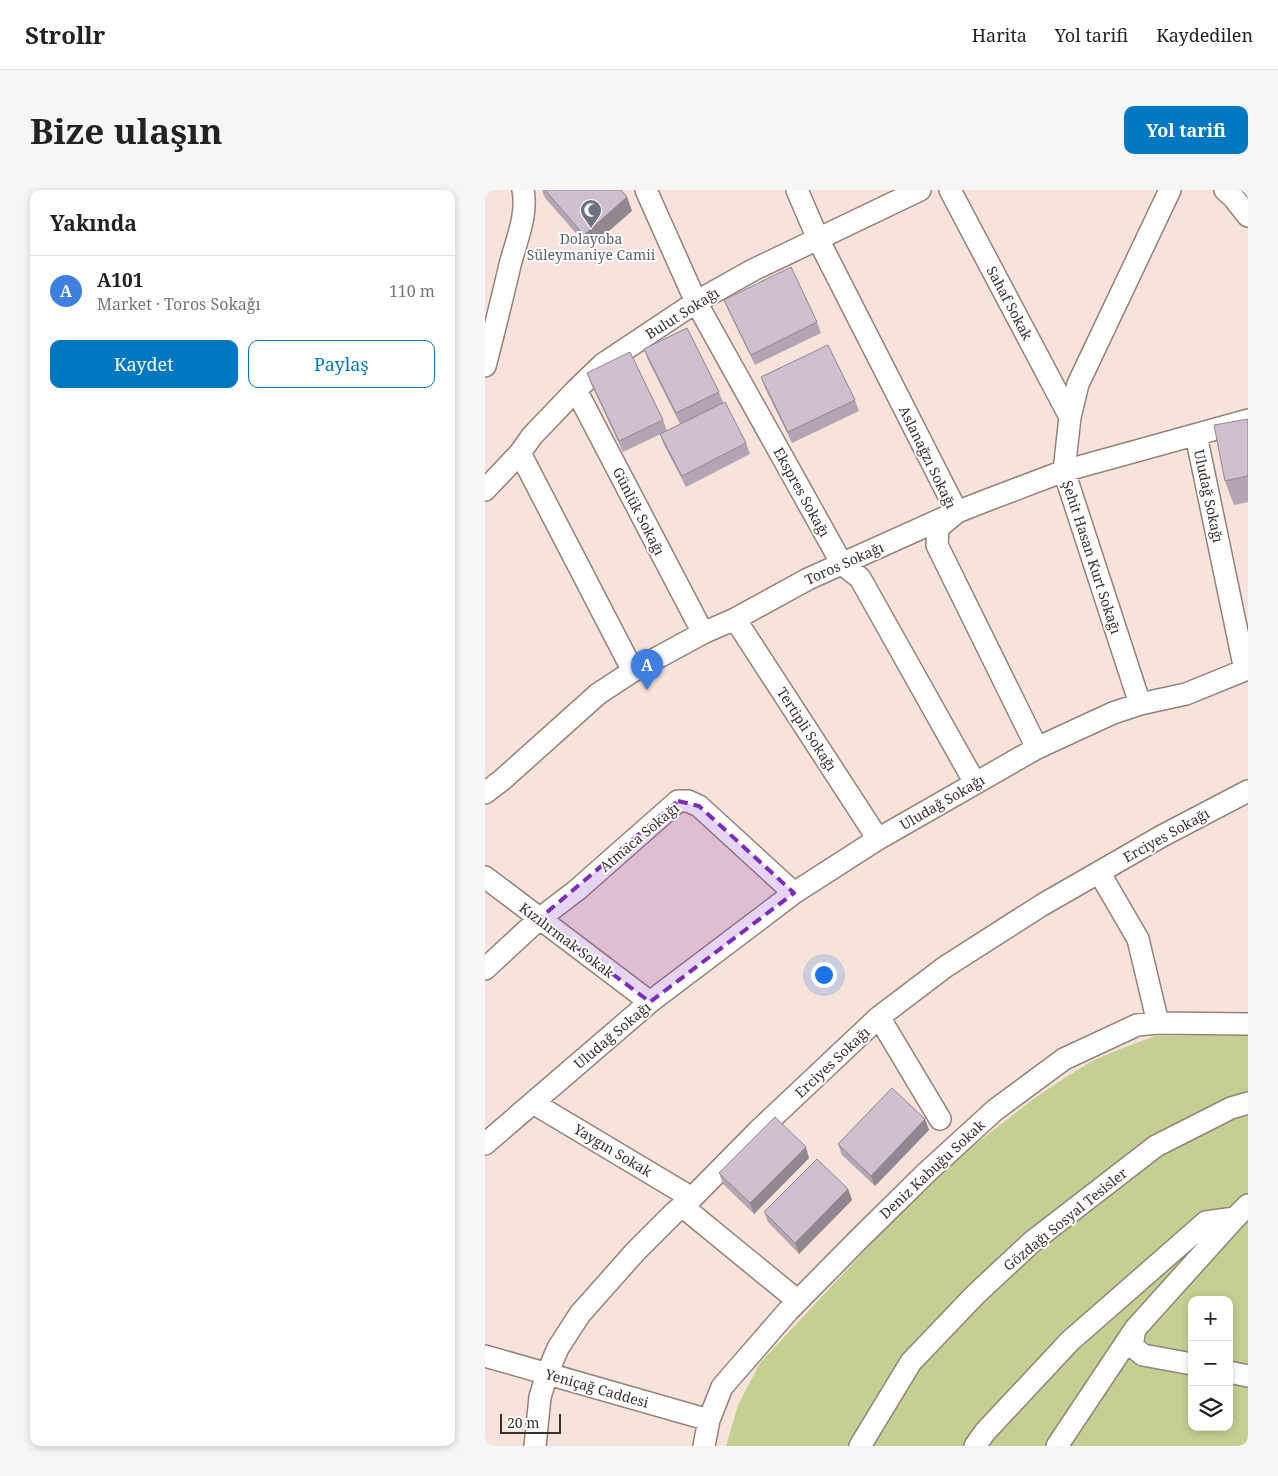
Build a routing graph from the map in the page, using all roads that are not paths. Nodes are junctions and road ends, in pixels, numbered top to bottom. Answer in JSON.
{"nodes":[{"id":1,"x":523,"y":190,"type":"edge"},
{"id":2,"x":646,"y":190,"type":"edge"},
{"id":3,"x":797,"y":190,"type":"edge"},
{"id":4,"x":920,"y":190,"type":"edge"},
{"id":5,"x":950,"y":190,"type":"edge"},
{"id":6,"x":1170,"y":190,"type":"edge"},
{"id":7,"x":1230,"y":192,"type":"edge"},
{"id":8,"x":1248,"y":216,"type":"edge"},
{"id":9,"x":818,"y":238,"type":"junction"},
{"id":10,"x":696,"y":302,"type":"junction"},
{"id":11,"x":485,"y":366,"type":"edge"},
{"id":12,"x":576,"y":390,"type":"junction"},
{"id":13,"x":1069,"y":416,"type":"junction"},
{"id":14,"x":1248,"y":420,"type":"edge"},
{"id":15,"x":1196,"y":435,"type":"junction"},
{"id":16,"x":519,"y":453,"type":"junction"},
{"id":17,"x":1064,"y":471,"type":"junction"},
{"id":18,"x":485,"y":490,"type":"edge"},
{"id":19,"x":957,"y":512,"type":"junction"},
{"id":20,"x":843,"y":564,"type":"junction"},
{"id":21,"x":735,"y":619,"type":"junction"},
{"id":22,"x":703,"y":634,"type":"junction"},
{"id":23,"x":633,"y":671,"type":"junction"},
{"id":24,"x":1247,"y":676,"type":"edge"},
{"id":25,"x":1140,"y":704,"type":"junction"},
{"id":26,"x":1037,"y":748,"type":"junction"},
{"id":27,"x":975,"y":783,"type":"junction"},
{"id":28,"x":1248,"y":790,"type":"edge"},
{"id":29,"x":485,"y":793,"type":"edge"},
{"id":30,"x":878,"y":839,"type":"junction"},
{"id":31,"x":1099,"y":872,"type":"junction"},
{"id":32,"x":485,"y":877,"type":"edge"},
{"id":33,"x":793,"y":893,"type":"junction"},
{"id":34,"x":539,"y":919,"type":"junction"},
{"id":35,"x":485,"y":968,"type":"edge"},
{"id":36,"x":650,"y":1002,"type":"junction"},
{"id":37,"x":879,"y":1018,"type":"junction"},
{"id":38,"x":1158,"y":1023,"type":"junction"},
{"id":39,"x":1248,"y":1024,"type":"edge"},
{"id":40,"x":533,"y":1103,"type":"junction"},
{"id":41,"x":1248,"y":1103,"type":"edge"},
{"id":42,"x":940,"y":1119,"type":"dead end"},
{"id":43,"x":485,"y":1144,"type":"edge"},
{"id":44,"x":687,"y":1202,"type":"junction"},
{"id":45,"x":1241,"y":1212,"type":"edge"},
{"id":46,"x":798,"y":1301,"type":"junction"},
{"id":47,"x":1135,"y":1329,"type":"junction"},
{"id":48,"x":485,"y":1356,"type":"edge"},
{"id":49,"x":1188,"y":1363,"type":"edge"},
{"id":50,"x":1233,"y":1373,"type":"edge"},
{"id":51,"x":547,"y":1374,"type":"junction"},
{"id":52,"x":1248,"y":1376,"type":"edge"},
{"id":53,"x":709,"y":1420,"type":"junction"},
{"id":54,"x":535,"y":1446,"type":"edge"},
{"id":55,"x":704,"y":1446,"type":"edge"},
{"id":56,"x":860,"y":1446,"type":"edge"},
{"id":57,"x":975,"y":1446,"type":"edge"},
{"id":58,"x":1057,"y":1446,"type":"edge"}],
"edges":[{"from":1,"to":11,"type":"street"},
{"from":2,"to":10,"type":"street","name":"Ekspres Sokağı"},
{"from":3,"to":9,"type":"street","name":"Aslanağzı Sokağı"},
{"from":4,"to":9,"type":"street","name":"Bulut Sokağı"},
{"from":5,"to":13,"type":"street","name":"Sahaf Sokak"},
{"from":6,"to":13,"type":"street","name":"Şehit Hasan Kurt Sokağı"},
{"from":7,"to":8,"type":"street"},
{"from":9,"to":10,"type":"street","name":"Bulut Sokağı"},
{"from":9,"to":19,"type":"street","name":"Aslanağzı Sokağı"},
{"from":10,"to":12,"type":"street","name":"Bulut Sokağı"},
{"from":10,"to":20,"type":"street","name":"Ekspres Sokağı"},
{"from":12,"to":16,"type":"street","name":"Bulut Sokağı"},
{"from":12,"to":22,"type":"street","name":"Günlük Sokağı"},
{"from":13,"to":17,"type":"street","name":"Şehit Hasan Kurt Sokağı"},
{"from":14,"to":15,"type":"street","name":"Toros Sokağı"},
{"from":15,"to":17,"type":"street","name":"Toros Sokağı"},
{"from":15,"to":24,"type":"street","name":"Uludağ Sokağı"},
{"from":16,"to":18,"type":"street","name":"Bulut Sokağı"},
{"from":16,"to":23,"type":"street"},
{"from":17,"to":19,"type":"street","name":"Toros Sokağı"},
{"from":17,"to":25,"type":"street","name":"Şehit Hasan Kurt Sokağı"},
{"from":19,"to":20,"type":"street","name":"Toros Sokağı"},
{"from":19,"to":26,"type":"street","name":"Aslanağzı Sokağı"},
{"from":20,"to":21,"type":"street","name":"Toros Sokağı"},
{"from":20,"to":27,"type":"street","name":"Ekspres Sokağı"},
{"from":21,"to":22,"type":"street","name":"Toros Sokağı"},
{"from":21,"to":30,"type":"street","name":"Tertipli Sokağı"},
{"from":22,"to":23,"type":"street","name":"Toros Sokağı"},
{"from":23,"to":29,"type":"street","name":"Toros Sokağı"},
{"from":24,"to":25,"type":"street","name":"Uludağ Sokağı"},
{"from":25,"to":26,"type":"street","name":"Uludağ Sokağı"},
{"from":26,"to":27,"type":"street","name":"Uludağ Sokağı"},
{"from":27,"to":30,"type":"street","name":"Uludağ Sokağı"},
{"from":28,"to":31,"type":"street","name":"Erciyes Sokağı"},
{"from":30,"to":33,"type":"street","name":"Uludağ Sokağı"},
{"from":31,"to":37,"type":"street","name":"Erciyes Sokağı"},
{"from":31,"to":38,"type":"street"},
{"from":32,"to":34,"type":"street","name":"Kızılırmak Sokak"},
{"from":33,"to":34,"type":"street","name":"Atmaca Sokağı"},
{"from":33,"to":36,"type":"street","name":"Uludağ Sokağı"},
{"from":34,"to":35,"type":"street","name":"Atmaca Sokağı"},
{"from":34,"to":36,"type":"street","name":"Kızılırmak Sokak"},
{"from":36,"to":40,"type":"street","name":"Uludağ Sokağı"},
{"from":37,"to":42,"type":"street"},
{"from":37,"to":44,"type":"street","name":"Erciyes Sokağı"},
{"from":38,"to":39,"type":"street","name":"Deniz Kabuğu Sokak"},
{"from":38,"to":46,"type":"street","name":"Deniz Kabuğu Sokak"},
{"from":40,"to":43,"type":"street","name":"Uludağ Sokağı"},
{"from":40,"to":44,"type":"street","name":"Yaygın Sokak"},
{"from":41,"to":56,"type":"street","name":"Gözdağı Sosyal Tesisler"},
{"from":44,"to":46,"type":"street","name":"Yaygın Sokak"},
{"from":44,"to":51,"type":"street","name":"Erciyes Sokağı"},
{"from":45,"to":47,"type":"street"},
{"from":45,"to":57,"type":"street"},
{"from":46,"to":53,"type":"street","name":"Deniz Kabuğu Sokak"},
{"from":47,"to":49,"type":"street"},
{"from":47,"to":58,"type":"street"},
{"from":48,"to":51,"type":"street","name":"Yeniçağ Caddesi"},
{"from":50,"to":52,"type":"street"},
{"from":51,"to":53,"type":"street","name":"Yeniçağ Caddesi"},
{"from":51,"to":54,"type":"street","name":"Erciyes Sokağı"},
{"from":53,"to":55,"type":"street","name":"Deniz Kabuğu Sokak"}]}
